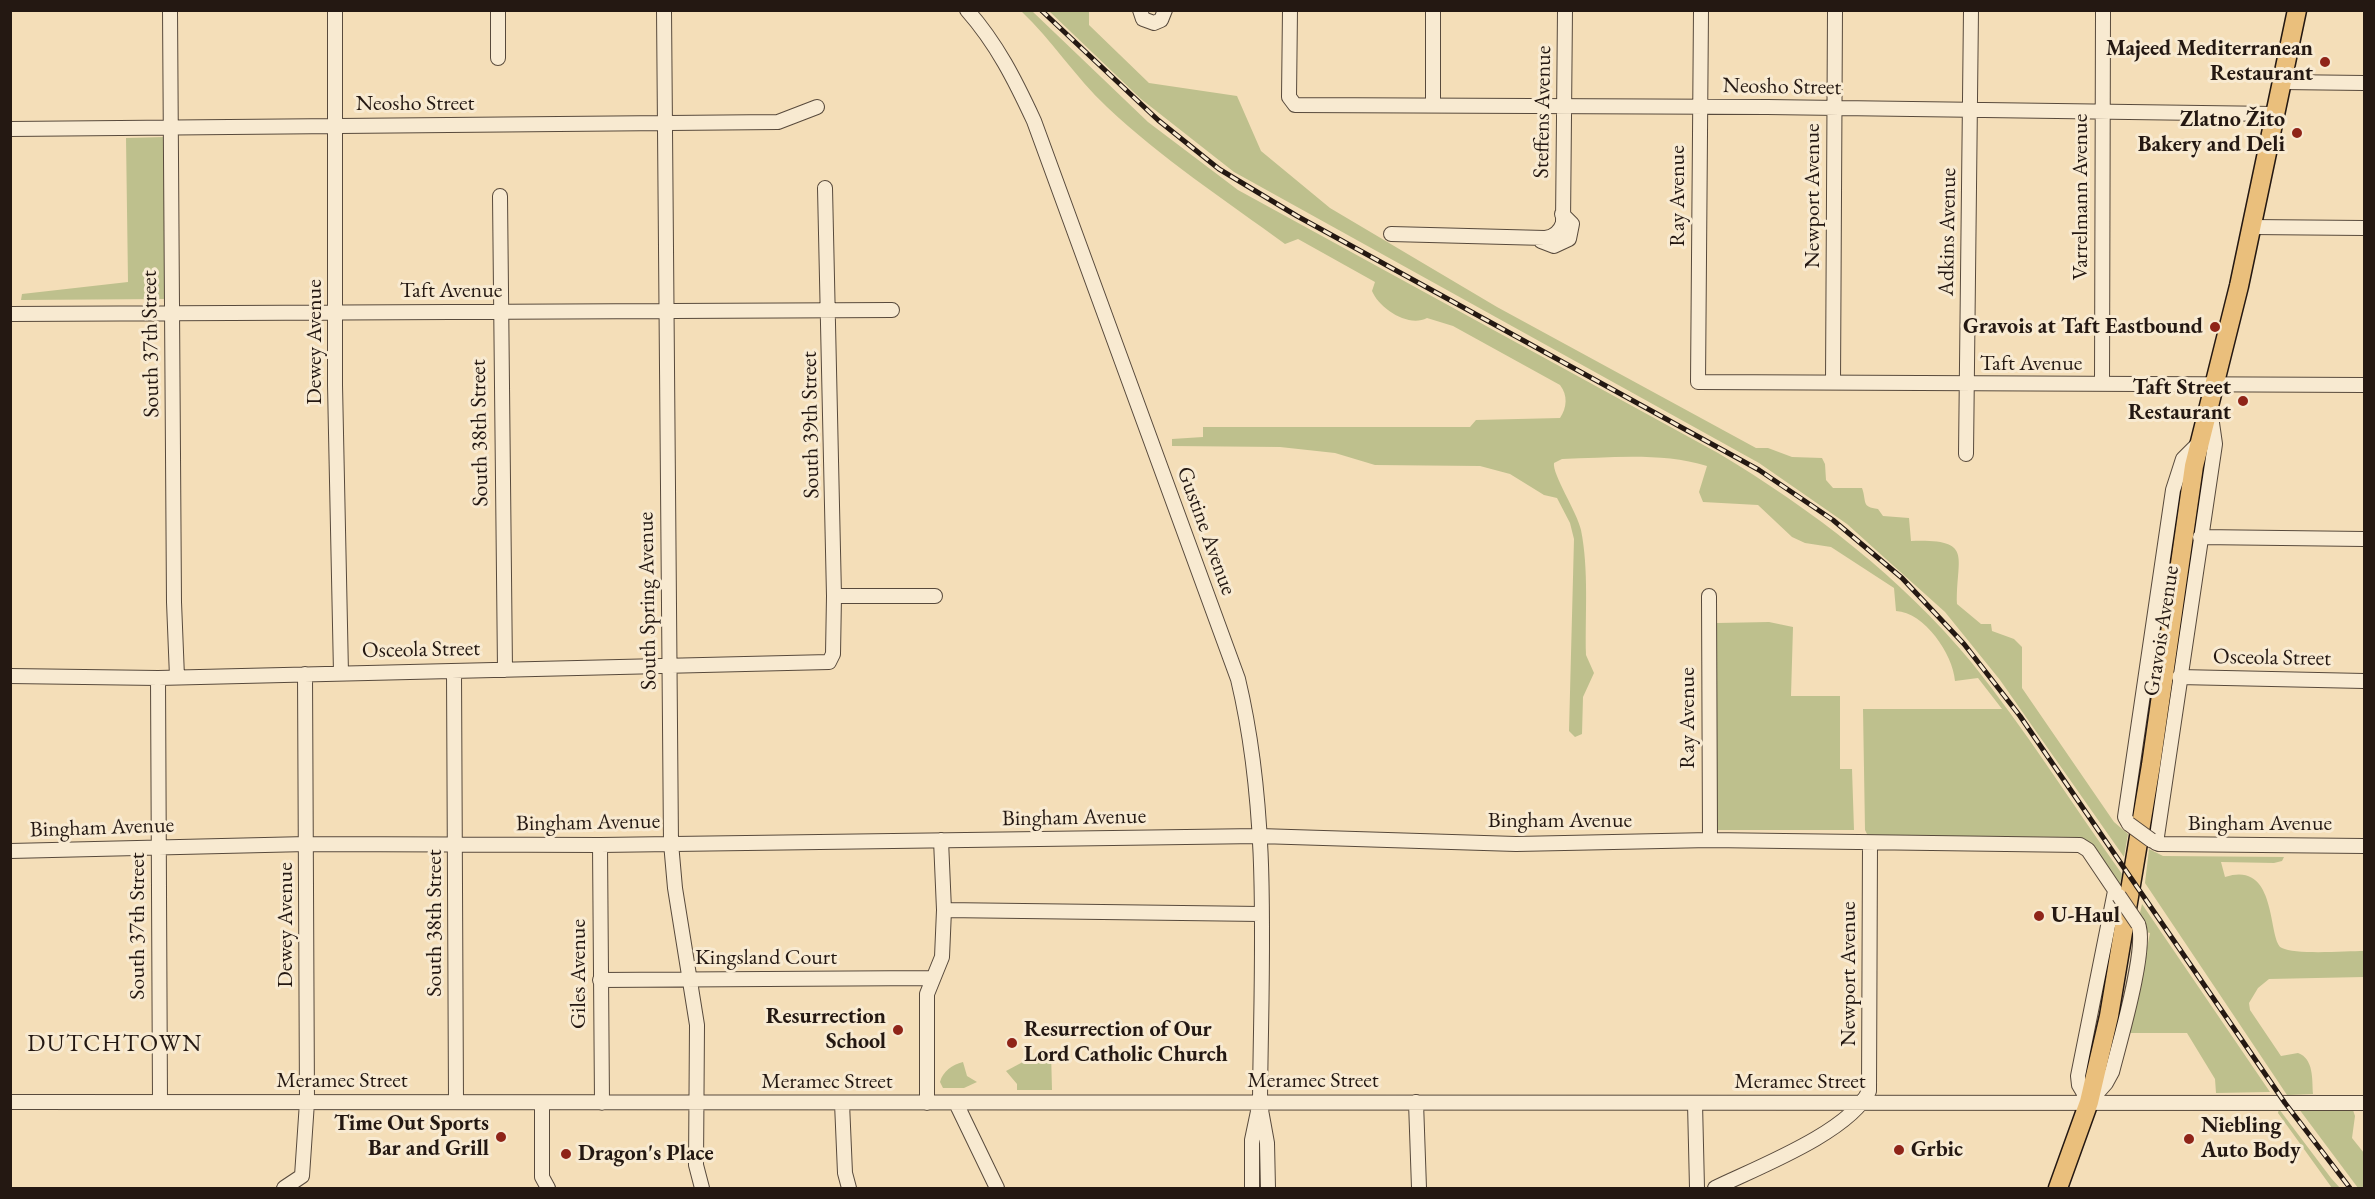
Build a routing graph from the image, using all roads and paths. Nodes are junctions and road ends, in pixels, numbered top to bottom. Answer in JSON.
{"nodes":[{"id":1,"x":170,"y":10,"type":"edge"},
{"id":2,"x":335,"y":10,"type":"edge"},
{"id":3,"x":498,"y":10,"type":"edge"},
{"id":4,"x":664,"y":10,"type":"edge"},
{"id":5,"x":967,"y":10,"type":"edge"},
{"id":6,"x":1140,"y":10,"type":"edge"},
{"id":7,"x":1165,"y":10,"type":"edge"},
{"id":8,"x":1290,"y":10,"type":"edge"},
{"id":9,"x":1433,"y":10,"type":"edge"},
{"id":10,"x":1565,"y":10,"type":"edge"},
{"id":11,"x":1701,"y":10,"type":"edge"},
{"id":12,"x":1835,"y":10,"type":"edge"},
{"id":13,"x":1971,"y":10,"type":"edge"},
{"id":14,"x":2103,"y":10,"type":"edge"},
{"id":15,"x":2297,"y":10,"type":"edge"},
{"id":16,"x":498,"y":58,"type":"dead end"},
{"id":17,"x":2282,"y":82,"type":"junction"},
{"id":18,"x":2364,"y":83,"type":"edge"},
{"id":19,"x":1433,"y":104,"type":"junction"},
{"id":20,"x":1565,"y":105,"type":"junction"},
{"id":21,"x":817,"y":107,"type":"dead end"},
{"id":22,"x":1700,"y":107,"type":"junction"},
{"id":23,"x":1834,"y":109,"type":"junction"},
{"id":24,"x":1970,"y":111,"type":"junction"},
{"id":25,"x":2102,"y":112,"type":"junction"},
{"id":26,"x":2274,"y":114,"type":"junction"},
{"id":27,"x":665,"y":124,"type":"junction"},
{"id":28,"x":335,"y":125,"type":"junction"},
{"id":29,"x":170,"y":127,"type":"junction"},
{"id":30,"x":10,"y":129,"type":"edge"},
{"id":31,"x":825,"y":188,"type":"dead end"},
{"id":32,"x":500,"y":196,"type":"dead end"},
{"id":33,"x":2251,"y":227,"type":"junction"},
{"id":34,"x":2364,"y":228,"type":"edge"},
{"id":35,"x":1391,"y":234,"type":"dead end"},
{"id":36,"x":892,"y":310,"type":"dead end"},
{"id":37,"x":336,"y":311,"type":"junction"},
{"id":38,"x":828,"y":311,"type":"junction"},
{"id":39,"x":172,"y":312,"type":"junction"},
{"id":40,"x":499,"y":312,"type":"junction"},
{"id":41,"x":665,"y":312,"type":"junction"},
{"id":42,"x":10,"y":314,"type":"edge"},
{"id":43,"x":1698,"y":382,"type":"joint"},
{"id":44,"x":1833,"y":382,"type":"junction"},
{"id":45,"x":2102,"y":384,"type":"junction"},
{"id":46,"x":1967,"y":385,"type":"junction"},
{"id":47,"x":2364,"y":385,"type":"edge"},
{"id":48,"x":2215,"y":386,"type":"junction"},
{"id":49,"x":2209,"y":407,"type":"junction"},
{"id":50,"x":2200,"y":442,"type":"junction"},
{"id":51,"x":1966,"y":454,"type":"dead end"},
{"id":52,"x":2200,"y":537,"type":"junction"},
{"id":53,"x":2364,"y":539,"type":"edge"},
{"id":54,"x":834,"y":596,"type":"junction"},
{"id":55,"x":935,"y":596,"type":"dead end"},
{"id":56,"x":1708,"y":596,"type":"dead end"},
{"id":57,"x":831,"y":661,"type":"joint"},
{"id":58,"x":669,"y":666,"type":"junction"},
{"id":59,"x":505,"y":670,"type":"junction"},
{"id":60,"x":454,"y":671,"type":"junction"},
{"id":61,"x":341,"y":673,"type":"junction"},
{"id":62,"x":305,"y":674,"type":"junction"},
{"id":63,"x":10,"y":676,"type":"edge"},
{"id":64,"x":177,"y":677,"type":"junction"},
{"id":65,"x":2179,"y":677,"type":"junction"},
{"id":66,"x":158,"y":678,"type":"junction"},
{"id":67,"x":2364,"y":681,"type":"edge"},
{"id":68,"x":1259,"y":836,"type":"junction"},
{"id":69,"x":940,"y":840,"type":"junction"},
{"id":70,"x":1710,"y":840,"type":"junction"},
{"id":71,"x":2154,"y":842,"type":"junction"},
{"id":72,"x":671,"y":843,"type":"junction"},
{"id":73,"x":1870,"y":843,"type":"junction"},
{"id":74,"x":307,"y":844,"type":"junction"},
{"id":75,"x":600,"y":845,"type":"junction"},
{"id":76,"x":455,"y":846,"type":"junction"},
{"id":77,"x":2364,"y":846,"type":"edge"},
{"id":78,"x":159,"y":847,"type":"junction"},
{"id":79,"x":10,"y":851,"type":"edge"},
{"id":80,"x":2117,"y":893,"type":"junction"},
{"id":81,"x":944,"y":910,"type":"junction"},
{"id":82,"x":1261,"y":914,"type":"junction"},
{"id":83,"x":932,"y":978,"type":"junction"},
{"id":84,"x":692,"y":979,"type":"junction"},
{"id":85,"x":600,"y":980,"type":"junction"},
{"id":86,"x":160,"y":1101,"type":"junction"},
{"id":87,"x":10,"y":1102,"type":"edge"},
{"id":88,"x":307,"y":1102,"type":"junction"},
{"id":89,"x":456,"y":1102,"type":"junction"},
{"id":90,"x":842,"y":1102,"type":"junction"},
{"id":91,"x":956,"y":1102,"type":"junction"},
{"id":92,"x":1260,"y":1102,"type":"junction"},
{"id":93,"x":1416,"y":1102,"type":"junction"},
{"id":94,"x":2089,"y":1102,"type":"junction"},
{"id":95,"x":542,"y":1103,"type":"junction"},
{"id":96,"x":602,"y":1103,"type":"junction"},
{"id":97,"x":698,"y":1103,"type":"junction"},
{"id":98,"x":927,"y":1103,"type":"junction"},
{"id":99,"x":1695,"y":1103,"type":"junction"},
{"id":100,"x":1863,"y":1103,"type":"junction"},
{"id":101,"x":2364,"y":1103,"type":"edge"},
{"id":102,"x":284,"y":1188,"type":"edge"},
{"id":103,"x":548,"y":1188,"type":"edge"},
{"id":104,"x":702,"y":1188,"type":"edge"},
{"id":105,"x":849,"y":1188,"type":"edge"},
{"id":106,"x":998,"y":1188,"type":"edge"},
{"id":107,"x":1252,"y":1188,"type":"edge"},
{"id":108,"x":1268,"y":1188,"type":"edge"},
{"id":109,"x":1419,"y":1188,"type":"edge"},
{"id":110,"x":1697,"y":1188,"type":"edge"},
{"id":111,"x":1715,"y":1188,"type":"edge"},
{"id":112,"x":2058,"y":1188,"type":"edge"}],
"edges":[{"from":1,"to":29,"type":"street","name":"South 37th Street"},
{"from":2,"to":28,"type":"street","name":"Dewey Avenue"},
{"from":3,"to":16,"type":"street"},
{"from":4,"to":27,"type":"street","name":"South Spring Avenue"},
{"from":5,"to":68,"type":"street","name":"Gustine Avenue"},
{"from":6,"to":7,"type":"street"},
{"from":8,"to":19,"type":"street","name":"Neosho Street"},
{"from":9,"to":19,"type":"street"},
{"from":10,"to":20,"type":"street","name":"Steffens Avenue"},
{"from":11,"to":22,"type":"street","name":"Ray Avenue"},
{"from":12,"to":23,"type":"street","name":"Newport Avenue"},
{"from":13,"to":24,"type":"street","name":"Adkins Avenue"},
{"from":14,"to":25,"type":"street","name":"Varrelmann Avenue"},
{"from":15,"to":17,"type":"main road","name":"Gravois Avenue"},
{"from":17,"to":18,"type":"street"},
{"from":17,"to":26,"type":"main road","name":"Gravois Avenue"},
{"from":19,"to":20,"type":"street","name":"Neosho Street"},
{"from":20,"to":22,"type":"street","name":"Neosho Street"},
{"from":20,"to":35,"type":"street","name":"Steffens Avenue"},
{"from":21,"to":27,"type":"street","name":"Neosho Street"},
{"from":22,"to":23,"type":"street","name":"Neosho Street"},
{"from":22,"to":43,"type":"street","name":"Ray Avenue"},
{"from":23,"to":24,"type":"street","name":"Neosho Street"},
{"from":23,"to":44,"type":"street","name":"Newport Avenue"},
{"from":24,"to":25,"type":"street","name":"Neosho Street"},
{"from":24,"to":46,"type":"street","name":"Adkins Avenue"},
{"from":25,"to":26,"type":"street","name":"Neosho Street"},
{"from":25,"to":45,"type":"street","name":"Varrelmann Avenue"},
{"from":26,"to":33,"type":"main road","name":"Gravois Avenue"},
{"from":27,"to":28,"type":"street","name":"Neosho Street"},
{"from":27,"to":41,"type":"street","name":"South Spring Avenue"},
{"from":28,"to":29,"type":"street","name":"Neosho Street"},
{"from":28,"to":37,"type":"street","name":"Dewey Avenue"},
{"from":29,"to":30,"type":"street","name":"Neosho Street"},
{"from":29,"to":39,"type":"street","name":"South 37th Street"},
{"from":31,"to":38,"type":"street","name":"South 39th Street"},
{"from":32,"to":40,"type":"street","name":"South 38th Street"},
{"from":33,"to":34,"type":"street"},
{"from":33,"to":48,"type":"main road","name":"Gravois Avenue"},
{"from":36,"to":38,"type":"street","name":"Taft Avenue"},
{"from":37,"to":39,"type":"street","name":"Taft Avenue"},
{"from":37,"to":40,"type":"street","name":"Taft Avenue"},
{"from":37,"to":61,"type":"street","name":"Dewey Avenue"},
{"from":38,"to":41,"type":"street","name":"Taft Avenue"},
{"from":38,"to":54,"type":"street","name":"South 39th Street"},
{"from":39,"to":42,"type":"street","name":"Taft Avenue"},
{"from":39,"to":64,"type":"street","name":"South 37th Street"},
{"from":40,"to":41,"type":"street","name":"Taft Avenue"},
{"from":40,"to":59,"type":"street","name":"South 38th Street"},
{"from":41,"to":58,"type":"street","name":"South Spring Avenue"},
{"from":43,"to":44,"type":"street","name":"Taft Avenue"},
{"from":44,"to":46,"type":"street","name":"Taft Avenue"},
{"from":45,"to":46,"type":"street","name":"Taft Avenue"},
{"from":45,"to":48,"type":"street","name":"Taft Avenue"},
{"from":46,"to":51,"type":"street","name":"Adkins Avenue"},
{"from":47,"to":48,"type":"street","name":"Taft Avenue"},
{"from":48,"to":49,"type":"main road","name":"Gravois Avenue"},
{"from":49,"to":50,"type":"main road","name":"Gravois Avenue"},
{"from":49,"to":52,"type":"street","name":"Gravois Avenue"},
{"from":50,"to":71,"type":"street","name":"Gravois Avenue","bridge":true},
{"from":50,"to":94,"type":"main road","name":"Gravois Avenue"},
{"from":52,"to":53,"type":"street"},
{"from":52,"to":65,"type":"street","name":"Gravois Avenue"},
{"from":54,"to":55,"type":"street"},
{"from":54,"to":57,"type":"street","name":"South 39th Street"},
{"from":56,"to":70,"type":"street","name":"Ray Avenue"},
{"from":57,"to":58,"type":"street","name":"Osceola Street"},
{"from":58,"to":59,"type":"street","name":"Osceola Street"},
{"from":58,"to":72,"type":"street","name":"South Spring Avenue"},
{"from":59,"to":60,"type":"street","name":"Osceola Street"},
{"from":60,"to":61,"type":"street","name":"Osceola Street"},
{"from":60,"to":76,"type":"street","name":"South 38th Street"},
{"from":61,"to":62,"type":"street","name":"Osceola Street"},
{"from":62,"to":64,"type":"street","name":"Osceola Street"},
{"from":62,"to":74,"type":"street","name":"Dewey Avenue"},
{"from":63,"to":66,"type":"street","name":"Osceola Street"},
{"from":64,"to":66,"type":"street","name":"Osceola Street"},
{"from":65,"to":67,"type":"street","name":"Osceola Street"},
{"from":65,"to":71,"type":"street","name":"Gravois Avenue"},
{"from":66,"to":78,"type":"street","name":"South 37th Street"},
{"from":68,"to":69,"type":"street","name":"Bingham Avenue"},
{"from":68,"to":70,"type":"street","name":"Bingham Avenue"},
{"from":68,"to":82,"type":"street","name":"Gustine Avenue"},
{"from":69,"to":72,"type":"street","name":"Bingham Avenue"},
{"from":69,"to":81,"type":"street"},
{"from":70,"to":73,"type":"street","name":"Bingham Avenue"},
{"from":71,"to":77,"type":"street","name":"Bingham Avenue"},
{"from":72,"to":75,"type":"street","name":"Bingham Avenue"},
{"from":72,"to":84,"type":"street","name":"South Spring Avenue"},
{"from":73,"to":80,"type":"street","name":"Bingham Avenue"},
{"from":73,"to":100,"type":"street","name":"Newport Avenue"},
{"from":74,"to":76,"type":"street","name":"Bingham Avenue"},
{"from":74,"to":78,"type":"street","name":"Bingham Avenue"},
{"from":74,"to":88,"type":"street","name":"Dewey Avenue"},
{"from":75,"to":76,"type":"street","name":"Bingham Avenue"},
{"from":75,"to":85,"type":"street","name":"Giles Avenue"},
{"from":76,"to":89,"type":"street","name":"South 38th Street"},
{"from":78,"to":79,"type":"street","name":"Bingham Avenue"},
{"from":78,"to":86,"type":"street","name":"South 37th Street"},
{"from":80,"to":94,"type":"street"},
{"from":80,"to":94,"type":"street","name":"Gravois Avenue","bridge":true},
{"from":81,"to":82,"type":"street"},
{"from":81,"to":83,"type":"street"},
{"from":82,"to":92,"type":"street","name":"Gustine Avenue"},
{"from":83,"to":84,"type":"street","name":"Kingsland Court"},
{"from":83,"to":98,"type":"street"},
{"from":84,"to":85,"type":"street","name":"Kingsland Court"},
{"from":84,"to":97,"type":"street","name":"South Spring Avenue"},
{"from":85,"to":96,"type":"street","name":"Giles Avenue"},
{"from":86,"to":87,"type":"street","name":"Meramec Street"},
{"from":86,"to":88,"type":"street","name":"Meramec Street"},
{"from":88,"to":89,"type":"street","name":"Meramec Street"},
{"from":88,"to":102,"type":"street","name":"Dewey Avenue"},
{"from":89,"to":95,"type":"street","name":"Meramec Street"},
{"from":90,"to":97,"type":"street","name":"Meramec Street"},
{"from":90,"to":98,"type":"street","name":"Meramec Street"},
{"from":90,"to":105,"type":"street"},
{"from":91,"to":92,"type":"street","name":"Meramec Street"},
{"from":91,"to":98,"type":"street","name":"Meramec Street"},
{"from":91,"to":106,"type":"street"},
{"from":92,"to":93,"type":"street","name":"Meramec Street"},
{"from":92,"to":107,"type":"street","name":"Gustine Avenue"},
{"from":92,"to":108,"type":"street","name":"Gustine Avenue"},
{"from":93,"to":99,"type":"street","name":"Meramec Street"},
{"from":93,"to":109,"type":"street"},
{"from":94,"to":100,"type":"street","name":"Meramec Street"},
{"from":94,"to":101,"type":"street","name":"Meramec Street"},
{"from":94,"to":112,"type":"main road","name":"Gravois Avenue"},
{"from":95,"to":96,"type":"street","name":"Meramec Street"},
{"from":95,"to":103,"type":"street"},
{"from":96,"to":97,"type":"street","name":"Meramec Street"},
{"from":97,"to":104,"type":"street","name":"South Spring Avenue"},
{"from":99,"to":100,"type":"street","name":"Meramec Street"},
{"from":99,"to":110,"type":"street"},
{"from":100,"to":111,"type":"street"}]}
